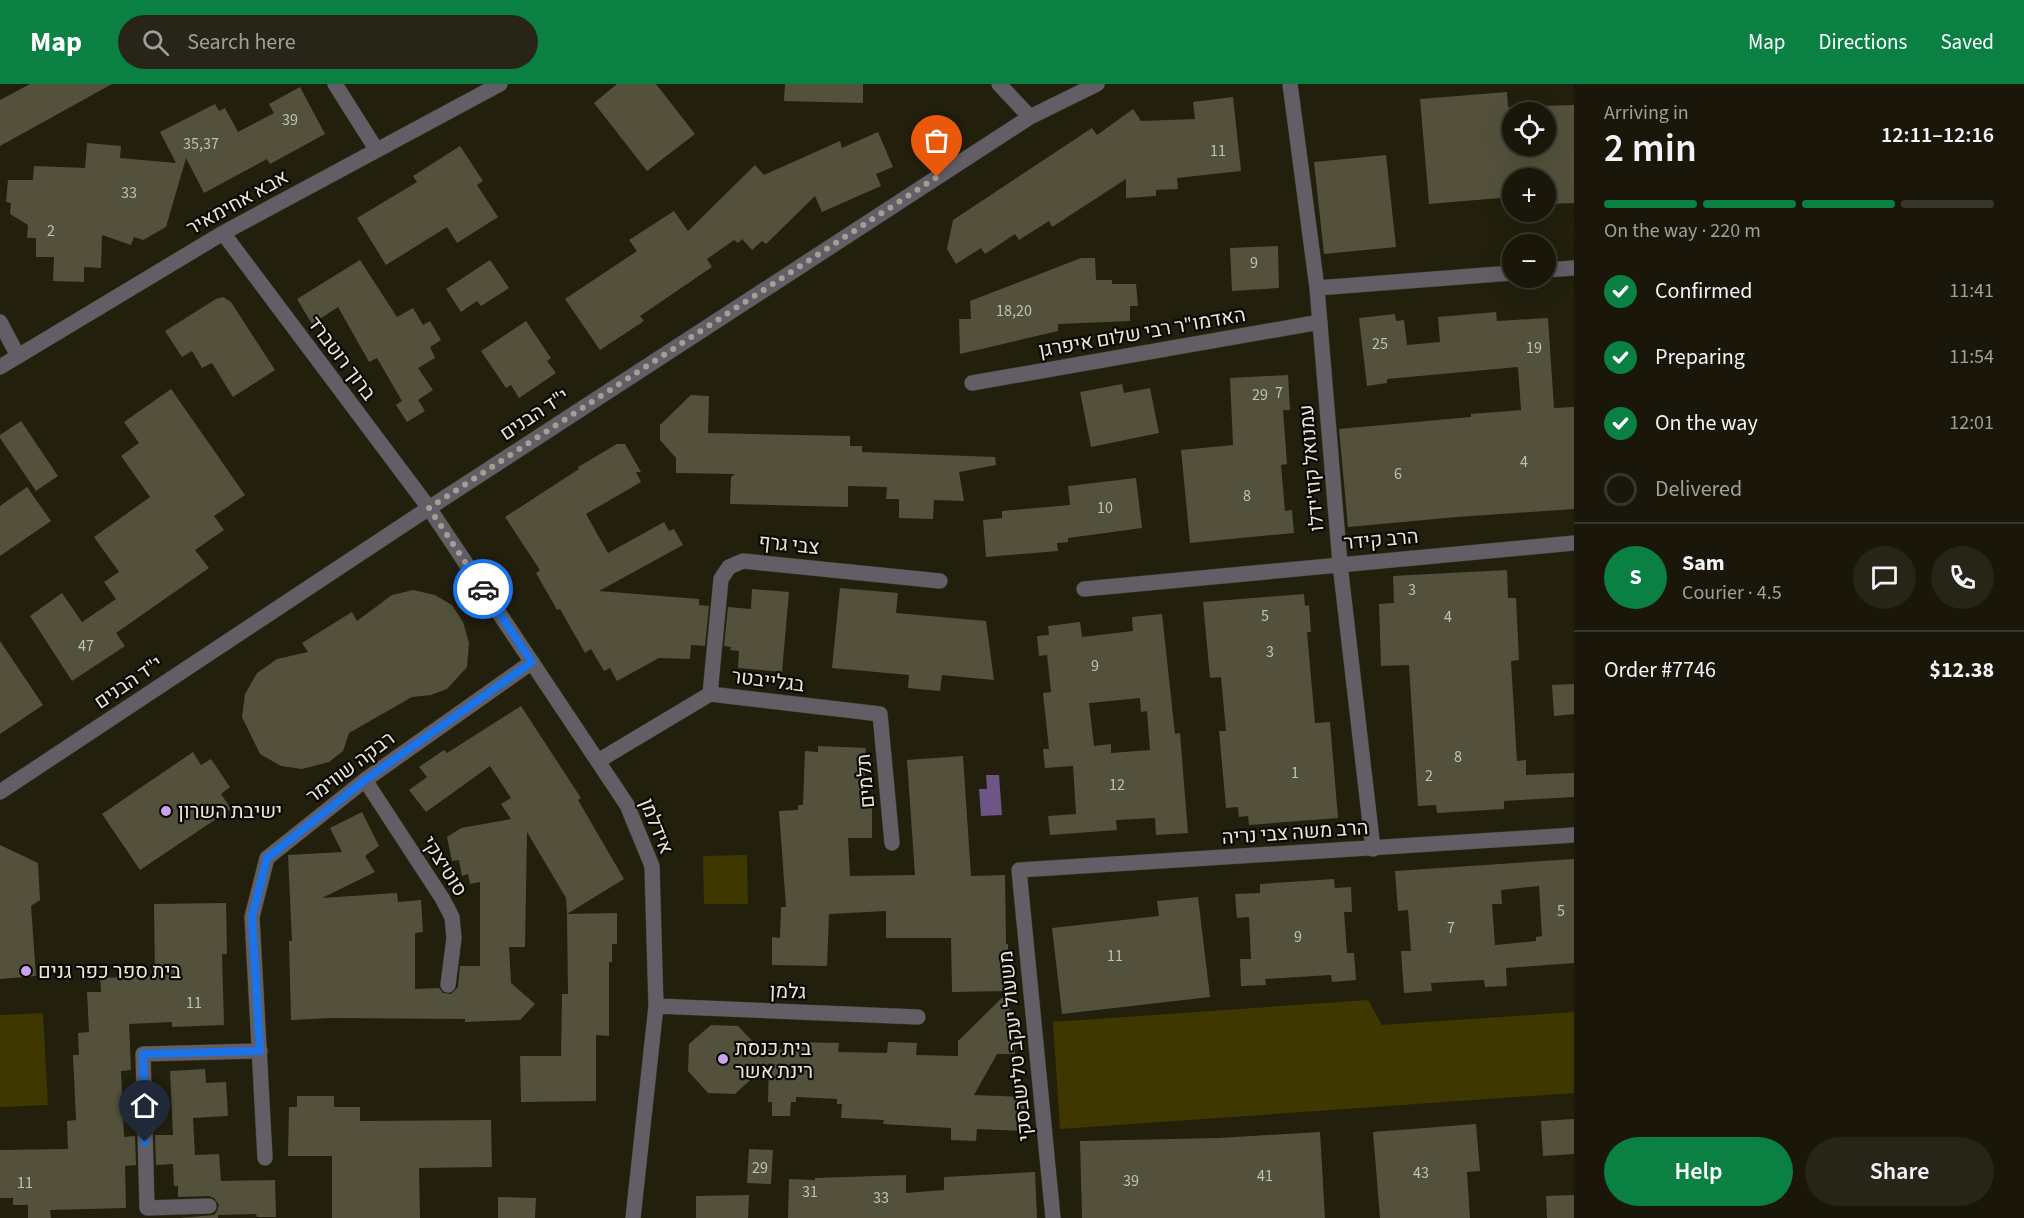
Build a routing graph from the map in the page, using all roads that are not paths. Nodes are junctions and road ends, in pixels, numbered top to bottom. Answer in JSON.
{"nodes":[{"id":1,"x":335,"y":84,"type":"edge"},
{"id":2,"x":500,"y":84,"type":"edge"},
{"id":3,"x":999,"y":84,"type":"edge"},
{"id":4,"x":1098,"y":84,"type":"edge"},
{"id":5,"x":1290,"y":84,"type":"edge"},
{"id":6,"x":1030,"y":117,"type":"junction"},
{"id":7,"x":376,"y":150,"type":"junction"},
{"id":8,"x":222,"y":233,"type":"junction"},
{"id":9,"x":1574,"y":268,"type":"edge"},
{"id":10,"x":1556,"y":269,"type":"edge"},
{"id":11,"x":1502,"y":274,"type":"edge"},
{"id":12,"x":1317,"y":288,"type":"junction"},
{"id":13,"x":0,"y":322,"type":"edge"},
{"id":14,"x":1320,"y":322,"type":"junction"},
{"id":15,"x":18,"y":356,"type":"junction"},
{"id":16,"x":0,"y":367,"type":"edge"},
{"id":17,"x":972,"y":383,"type":"dead end"},
{"id":18,"x":429,"y":508,"type":"junction"},
{"id":19,"x":1574,"y":543,"type":"edge"},
{"id":20,"x":1340,"y":564,"type":"junction"},
{"id":21,"x":940,"y":581,"type":"dead end"},
{"id":22,"x":1084,"y":589,"type":"dead end"},
{"id":23,"x":532,"y":662,"type":"junction"},
{"id":24,"x":710,"y":694,"type":"junction"},
{"id":25,"x":880,"y":714,"type":"joint"},
{"id":26,"x":598,"y":761,"type":"junction"},
{"id":27,"x":365,"y":780,"type":"junction"},
{"id":28,"x":0,"y":792,"type":"edge"},
{"id":29,"x":1574,"y":835,"type":"edge"},
{"id":30,"x":892,"y":843,"type":"dead end"},
{"id":31,"x":1373,"y":849,"type":"junction"},
{"id":32,"x":1018,"y":870,"type":"joint"},
{"id":33,"x":448,"y":985,"type":"dead end"},
{"id":34,"x":656,"y":1006,"type":"junction"},
{"id":35,"x":918,"y":1017,"type":"dead end"},
{"id":36,"x":260,"y":1051,"type":"junction"},
{"id":37,"x":266,"y":1158,"type":"dead end"},
{"id":38,"x":209,"y":1206,"type":"dead end"},
{"id":39,"x":633,"y":1218,"type":"edge"},
{"id":40,"x":1053,"y":1218,"type":"edge"}],
"edges":[{"from":1,"to":7,"type":"street"},
{"from":2,"to":7,"type":"street","name":"אבא אחימאיר"},
{"from":3,"to":6,"type":"street"},
{"from":4,"to":6,"type":"street","name":"י\"ד הבנים"},
{"from":5,"to":12,"type":"street","name":"עמנואל קוז'ידלו"},
{"from":6,"to":18,"type":"street","name":"י\"ד הבנים"},
{"from":7,"to":8,"type":"street","name":"אבא אחימאיר"},
{"from":8,"to":15,"type":"street","name":"אבא אחימאיר"},
{"from":8,"to":18,"type":"street","name":"ברוך רוטברד"},
{"from":9,"to":10,"type":"street"},
{"from":11,"to":12,"type":"street"},
{"from":12,"to":14,"type":"street","name":"עמנואל קוז'ידלו"},
{"from":13,"to":15,"type":"street"},
{"from":14,"to":17,"type":"street","name":"האדמו\"ר רבי שלום איפרגן"},
{"from":14,"to":20,"type":"street","name":"עמנואל קוז'ידלו"},
{"from":15,"to":16,"type":"street","name":"אבא אחימאיר"},
{"from":18,"to":23,"type":"street","name":"אידלמן"},
{"from":18,"to":28,"type":"street","name":"י\"ד הבנים"},
{"from":19,"to":20,"type":"street","name":"הרב קידר"},
{"from":20,"to":22,"type":"street","name":"הרב קידר"},
{"from":20,"to":31,"type":"street","name":"עמנואל קוז'ידלו"},
{"from":21,"to":24,"type":"street","name":"צבי גרף"},
{"from":23,"to":26,"type":"street","name":"אידלמן"},
{"from":23,"to":27,"type":"street","name":"רבקה שווימר"},
{"from":24,"to":25,"type":"street","name":"בגלייבטר"},
{"from":24,"to":26,"type":"street","name":"בגלייבטר"},
{"from":25,"to":30,"type":"street","name":"תלמים"},
{"from":26,"to":34,"type":"street","name":"אידלמן"},
{"from":27,"to":33,"type":"street","name":"סוטיצקי"},
{"from":27,"to":36,"type":"street","name":"רבקה שווימר"},
{"from":29,"to":31,"type":"street","name":"הרב משה צבי נריה"},
{"from":31,"to":32,"type":"street","name":"הרב משה צבי נריה"},
{"from":32,"to":40,"type":"street","name":"משעול יעקב טלישבסקי"},
{"from":34,"to":35,"type":"street","name":"גלמן"},
{"from":34,"to":39,"type":"street","name":"אידלמן"},
{"from":36,"to":37,"type":"street","name":"רבקה שווימר"},
{"from":36,"to":38,"type":"street"}]}
